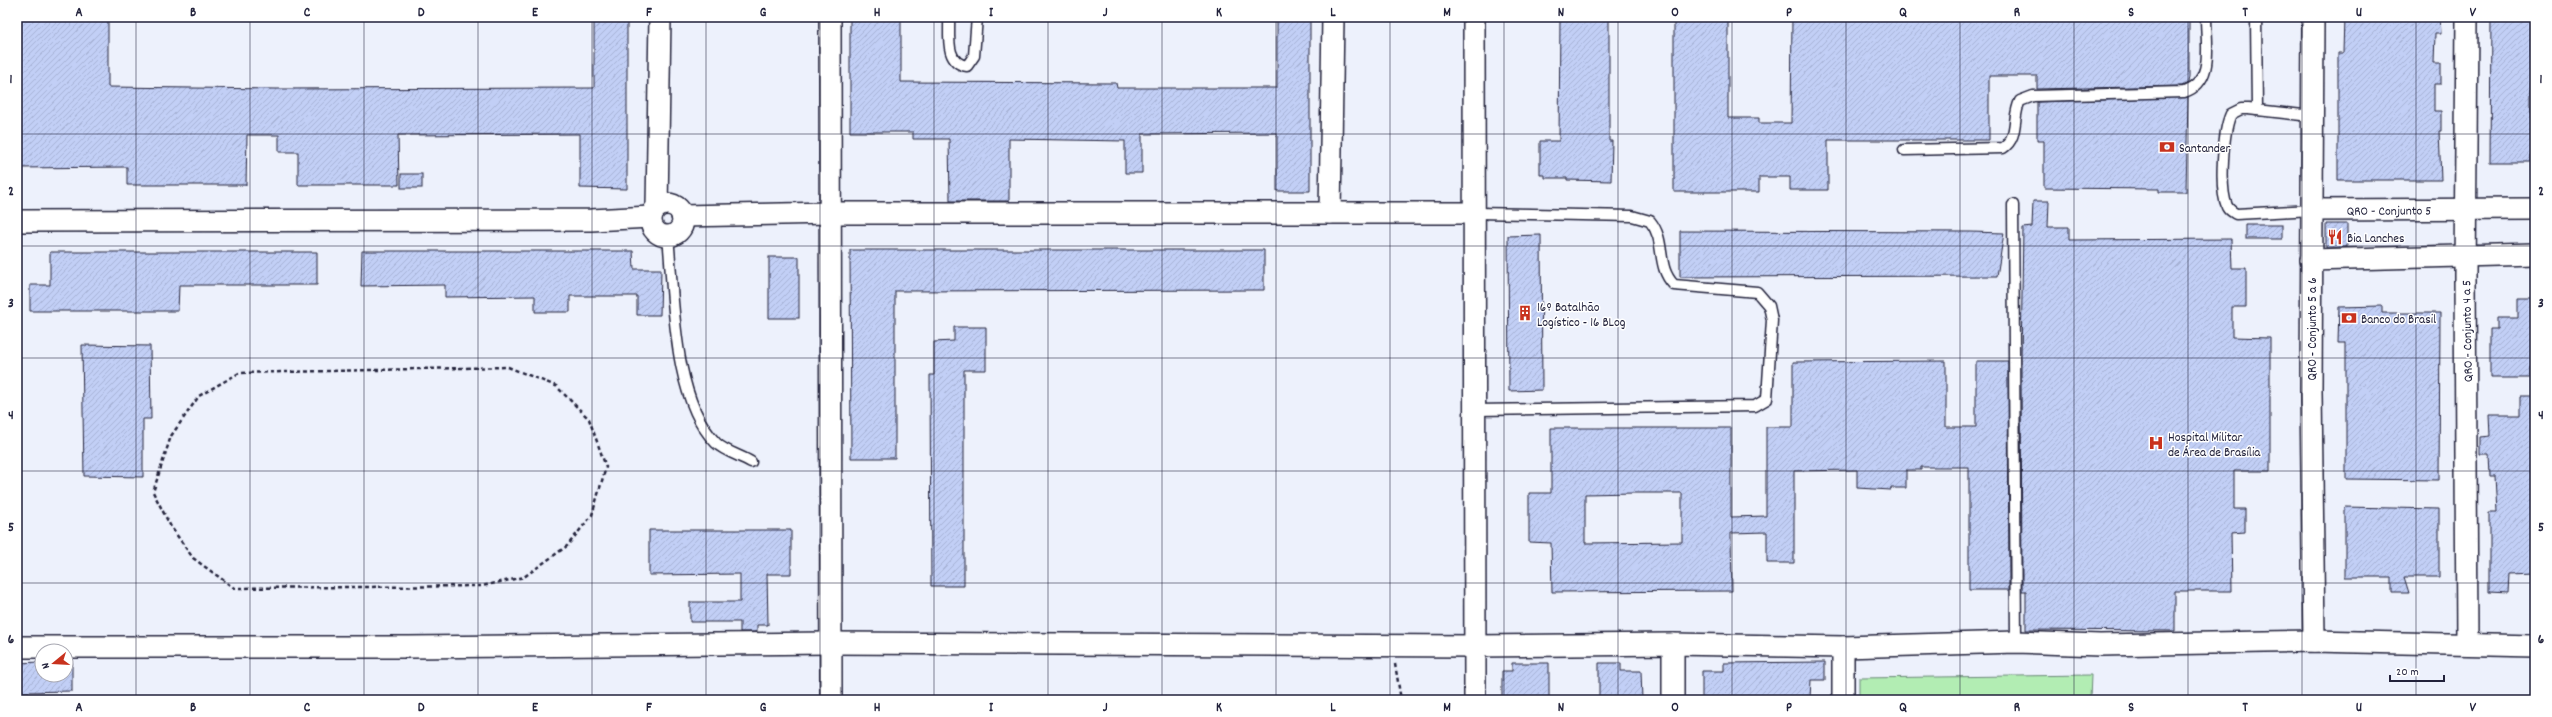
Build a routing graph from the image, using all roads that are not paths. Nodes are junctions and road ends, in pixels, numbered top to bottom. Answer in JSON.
{"nodes":[{"id":1,"x":660,"y":17,"type":"edge"},
{"id":2,"x":830,"y":17,"type":"edge"},
{"id":3,"x":949,"y":17,"type":"edge"},
{"id":4,"x":976,"y":17,"type":"edge"},
{"id":5,"x":1333,"y":17,"type":"edge"},
{"id":6,"x":1474,"y":17,"type":"edge"},
{"id":7,"x":2206,"y":17,"type":"edge"},
{"id":8,"x":2256,"y":17,"type":"edge"},
{"id":9,"x":2312,"y":17,"type":"edge"},
{"id":10,"x":2467,"y":17,"type":"edge"},
{"id":11,"x":2257,"y":110,"type":"junction"},
{"id":12,"x":2312,"y":116,"type":"junction"},
{"id":13,"x":1904,"y":150,"type":"dead end"},
{"id":14,"x":2013,"y":205,"type":"dead end"},
{"id":15,"x":2535,"y":209,"type":"edge"},
{"id":16,"x":2312,"y":210,"type":"junction"},
{"id":17,"x":2466,"y":211,"type":"junction"},
{"id":18,"x":654,"y":212,"type":"junction"},
{"id":19,"x":831,"y":213,"type":"junction"},
{"id":20,"x":1330,"y":213,"type":"junction"},
{"id":21,"x":1475,"y":213,"type":"junction"},
{"id":22,"x":682,"y":216,"type":"junction"},
{"id":23,"x":17,"y":221,"type":"edge"},
{"id":24,"x":668,"y":236,"type":"junction"},
{"id":25,"x":2535,"y":254,"type":"edge"},
{"id":26,"x":2466,"y":256,"type":"junction"},
{"id":27,"x":2311,"y":260,"type":"junction"},
{"id":28,"x":1475,"y":410,"type":"junction"},
{"id":29,"x":751,"y":462,"type":"dead end"},
{"id":30,"x":2016,"y":642,"type":"junction"},
{"id":31,"x":2314,"y":642,"type":"junction"},
{"id":32,"x":830,"y":643,"type":"junction"},
{"id":33,"x":1673,"y":644,"type":"junction"},
{"id":34,"x":2467,"y":644,"type":"junction"},
{"id":35,"x":1475,"y":646,"type":"junction"},
{"id":36,"x":2535,"y":646,"type":"edge"},
{"id":37,"x":17,"y":647,"type":"edge"},
{"id":38,"x":1843,"y":647,"type":"junction"},
{"id":39,"x":831,"y":700,"type":"edge"},
{"id":40,"x":1475,"y":700,"type":"edge"},
{"id":41,"x":1673,"y":700,"type":"edge"},
{"id":42,"x":1843,"y":700,"type":"edge"}],
"edges":[{"from":1,"to":18,"type":"street"},
{"from":2,"to":19,"type":"street"},
{"from":3,"to":4,"type":"lane"},
{"from":5,"to":20,"type":"street"},
{"from":6,"to":21,"type":"street"},
{"from":7,"to":13,"type":"lane"},
{"from":8,"to":11,"type":"lane"},
{"from":9,"to":12,"type":"street","name":"QRO - Conjunto 5 a 6"},
{"from":10,"to":17,"type":"street","name":"QRO - Conjunto 4 a 5"},
{"from":11,"to":12,"type":"lane"},
{"from":11,"to":16,"type":"lane"},
{"from":12,"to":16,"type":"street","name":"QRO - Conjunto 5 a 6"},
{"from":14,"to":30,"type":"lane"},
{"from":15,"to":17,"type":"street","name":"QRO - Conjunto 5"},
{"from":16,"to":17,"type":"street","name":"QRO - Conjunto 5"},
{"from":16,"to":27,"type":"street","name":"QRO - Conjunto 5 a 6"},
{"from":17,"to":26,"type":"street","name":"QRO - Conjunto 4 a 5"},
{"from":18,"to":22,"type":"street"},
{"from":18,"to":23,"type":"street"},
{"from":18,"to":24,"type":"street"},
{"from":19,"to":20,"type":"street"},
{"from":19,"to":22,"type":"street"},
{"from":19,"to":32,"type":"street"},
{"from":20,"to":21,"type":"street"},
{"from":21,"to":28,"type":"street"},
{"from":21,"to":28,"type":"lane"},
{"from":22,"to":24,"type":"street"},
{"from":24,"to":29,"type":"lane"},
{"from":25,"to":26,"type":"street"},
{"from":26,"to":27,"type":"street"},
{"from":26,"to":34,"type":"street","name":"QRO - Conjunto 4 a 5"},
{"from":27,"to":31,"type":"street","name":"QRO - Conjunto 5 a 6"},
{"from":28,"to":35,"type":"street"},
{"from":30,"to":31,"type":"street"},
{"from":30,"to":38,"type":"street"},
{"from":31,"to":34,"type":"street"},
{"from":32,"to":35,"type":"street"},
{"from":32,"to":37,"type":"street"},
{"from":32,"to":39,"type":"street"},
{"from":33,"to":35,"type":"street"},
{"from":33,"to":38,"type":"street"},
{"from":33,"to":41,"type":"street"},
{"from":34,"to":36,"type":"street"},
{"from":35,"to":40,"type":"street"},
{"from":38,"to":42,"type":"street"}]}
